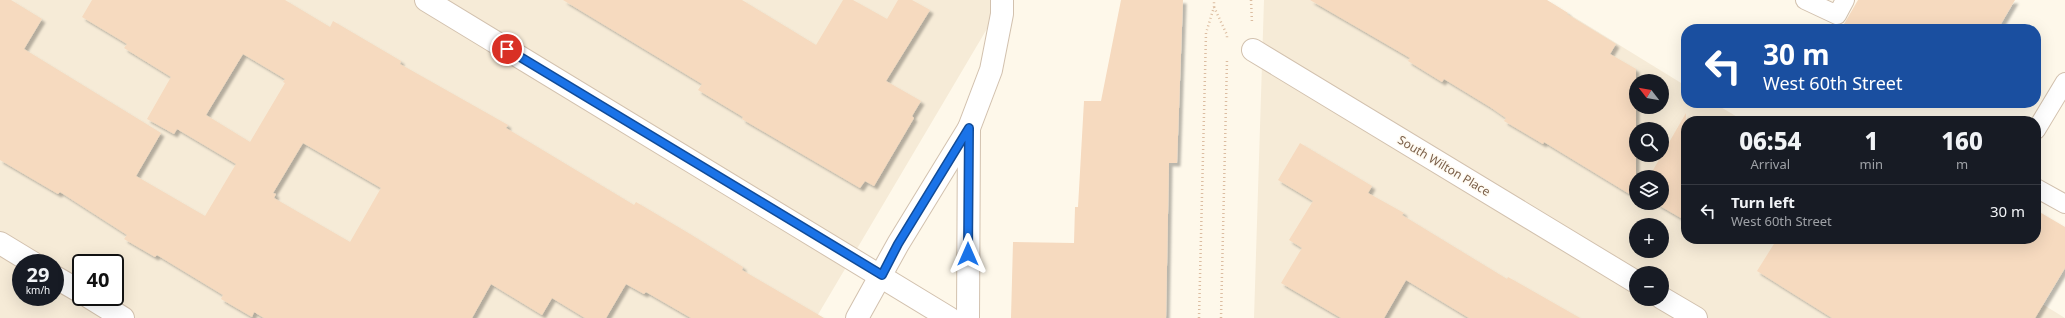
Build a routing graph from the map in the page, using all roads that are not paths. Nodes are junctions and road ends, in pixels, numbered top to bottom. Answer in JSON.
{"nodes":[{"id":1,"x":426,"y":0,"type":"edge"},
{"id":2,"x":1002,"y":0,"type":"edge"},
{"id":3,"x":1805,"y":0,"type":"edge"},
{"id":4,"x":1845,"y":0,"type":"edge"},
{"id":5,"x":1253,"y":50,"type":"dead end"},
{"id":6,"x":2065,"y":82,"type":"edge"},
{"id":7,"x":2041,"y":122,"type":"edge"},
{"id":8,"x":969,"y":128,"type":"junction"},
{"id":9,"x":2041,"y":191,"type":"edge"},
{"id":10,"x":2065,"y":204,"type":"edge"},
{"id":11,"x":0,"y":243,"type":"edge"},
{"id":12,"x":18,"y":254,"type":"edge"},
{"id":13,"x":882,"y":275,"type":"junction"},
{"id":14,"x":1629,"y":278,"type":"edge"},
{"id":15,"x":1669,"y":302,"type":"edge"},
{"id":16,"x":103,"y":306,"type":"edge"},
{"id":17,"x":123,"y":318,"type":"edge"},
{"id":18,"x":857,"y":318,"type":"edge"},
{"id":19,"x":950,"y":318,"type":"edge"},
{"id":20,"x":968,"y":318,"type":"edge"},
{"id":21,"x":1696,"y":318,"type":"edge"}],
"edges":[{"from":1,"to":13,"type":"street"},
{"from":2,"to":8,"type":"street"},
{"from":3,"to":4,"type":"lane"},
{"from":5,"to":14,"type":"street","name":"South Wilton Place"},
{"from":6,"to":7,"type":"lane"},
{"from":8,"to":13,"type":"street"},
{"from":8,"to":20,"type":"street"},
{"from":9,"to":10,"type":"lane"},
{"from":11,"to":12,"type":"street"},
{"from":13,"to":18,"type":"street"},
{"from":13,"to":19,"type":"street"},
{"from":15,"to":21,"type":"street"},
{"from":16,"to":17,"type":"street"}]}
